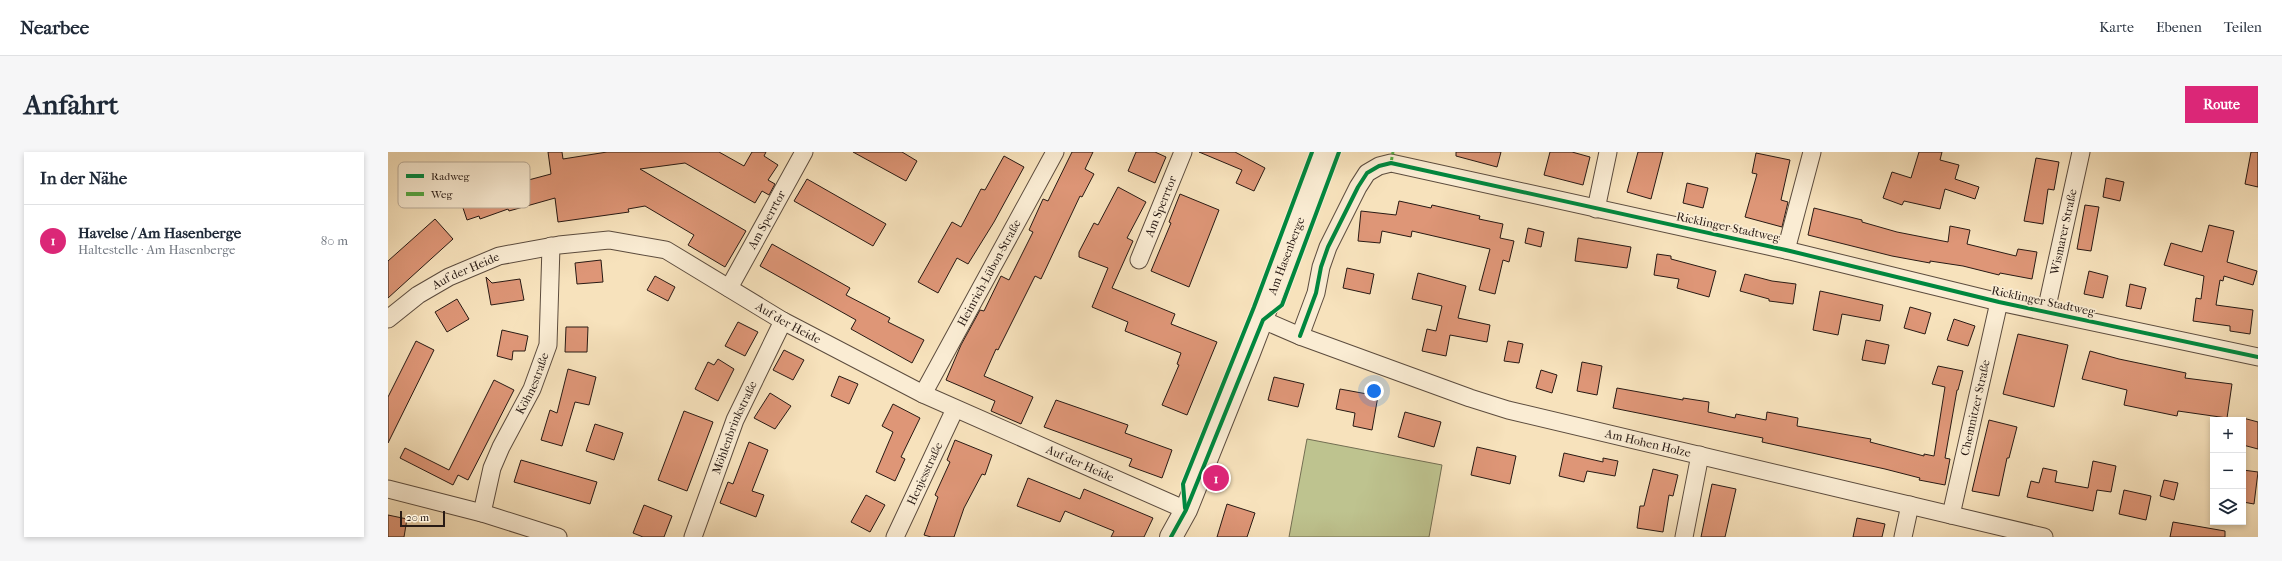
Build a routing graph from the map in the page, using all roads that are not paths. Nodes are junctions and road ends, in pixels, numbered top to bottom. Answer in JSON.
{"nodes":[{"id":1,"x":804,"y":152,"type":"edge"},
{"id":2,"x":1055,"y":152,"type":"edge"},
{"id":3,"x":1183,"y":152,"type":"edge"},
{"id":4,"x":1326,"y":152,"type":"edge"},
{"id":5,"x":1608,"y":152,"type":"edge"},
{"id":6,"x":1812,"y":152,"type":"edge"},
{"id":7,"x":2081,"y":152,"type":"edge"},
{"id":8,"x":1596,"y":209,"type":"junction"},
{"id":9,"x":552,"y":246,"type":"junction"},
{"id":10,"x":1786,"y":250,"type":"junction"},
{"id":11,"x":1139,"y":260,"type":"dead end"},
{"id":12,"x":729,"y":288,"type":"junction"},
{"id":13,"x":1999,"y":302,"type":"junction"},
{"id":14,"x":2046,"y":311,"type":"junction"},
{"id":15,"x":388,"y":319,"type":"edge"},
{"id":16,"x":1262,"y":320,"type":"junction"},
{"id":17,"x":783,"y":321,"type":"junction"},
{"id":18,"x":1300,"y":336,"type":"junction"},
{"id":19,"x":2258,"y":358,"type":"edge"},
{"id":20,"x":923,"y":394,"type":"junction"},
{"id":21,"x":955,"y":409,"type":"junction"},
{"id":22,"x":1700,"y":455,"type":"junction"},
{"id":23,"x":388,"y":489,"type":"edge"},
{"id":24,"x":1910,"y":505,"type":"junction"},
{"id":25,"x":1186,"y":510,"type":"junction"},
{"id":26,"x":482,"y":512,"type":"junction"},
{"id":27,"x":1951,"y":515,"type":"junction"},
{"id":28,"x":558,"y":537,"type":"edge"},
{"id":29,"x":693,"y":537,"type":"edge"},
{"id":30,"x":895,"y":537,"type":"edge"},
{"id":31,"x":1171,"y":537,"type":"edge"},
{"id":32,"x":1684,"y":537,"type":"edge"},
{"id":33,"x":1903,"y":537,"type":"edge"},
{"id":34,"x":2044,"y":537,"type":"edge"}],
"edges":[{"from":1,"to":12,"type":"street","name":"Am Sperrtor"},
{"from":2,"to":20,"type":"street","name":"Heinrich-Lübon-Straße"},
{"from":3,"to":11,"type":"street","name":"Am Sperrtor"},
{"from":4,"to":16,"type":"street","name":"Am Hasenberge"},
{"from":5,"to":8,"type":"street"},
{"from":6,"to":10,"type":"street"},
{"from":7,"to":14,"type":"street","name":"Wismarer Straße"},
{"from":8,"to":10,"type":"street","name":"Ricklinger Stadtweg"},
{"from":8,"to":18,"type":"street","name":"Ricklinger Stadtweg"},
{"from":9,"to":12,"type":"street","name":"Auf der Heide"},
{"from":9,"to":15,"type":"street","name":"Auf der Heide"},
{"from":9,"to":26,"type":"street","name":"Köhnestraße"},
{"from":10,"to":13,"type":"street","name":"Ricklinger Stadtweg"},
{"from":12,"to":17,"type":"street","name":"Auf der Heide"},
{"from":13,"to":14,"type":"street","name":"Ricklinger Stadtweg"},
{"from":13,"to":27,"type":"street","name":"Chemnitzer Straße"},
{"from":14,"to":19,"type":"street","name":"Ricklinger Stadtweg"},
{"from":16,"to":18,"type":"street","name":"Am Hohen Holze"},
{"from":16,"to":25,"type":"street","name":"Am Hasenberge"},
{"from":17,"to":20,"type":"street","name":"Auf der Heide"},
{"from":17,"to":29,"type":"street","name":"Möhlenbrinkstraße"},
{"from":18,"to":22,"type":"street","name":"Am Hohen Holze"},
{"from":20,"to":21,"type":"street","name":"Auf der Heide"},
{"from":21,"to":25,"type":"street","name":"Auf der Heide"},
{"from":21,"to":30,"type":"street","name":"Henjesstraße"},
{"from":22,"to":24,"type":"street","name":"Am Hohen Holze"},
{"from":22,"to":32,"type":"street"},
{"from":23,"to":26,"type":"street"},
{"from":24,"to":27,"type":"street","name":"Am Hohen Holze"},
{"from":24,"to":33,"type":"street"},
{"from":25,"to":31,"type":"street","name":"Am Hasenberge"},
{"from":26,"to":28,"type":"street"},
{"from":27,"to":34,"type":"street","name":"Am Hohen Holze"}]}
